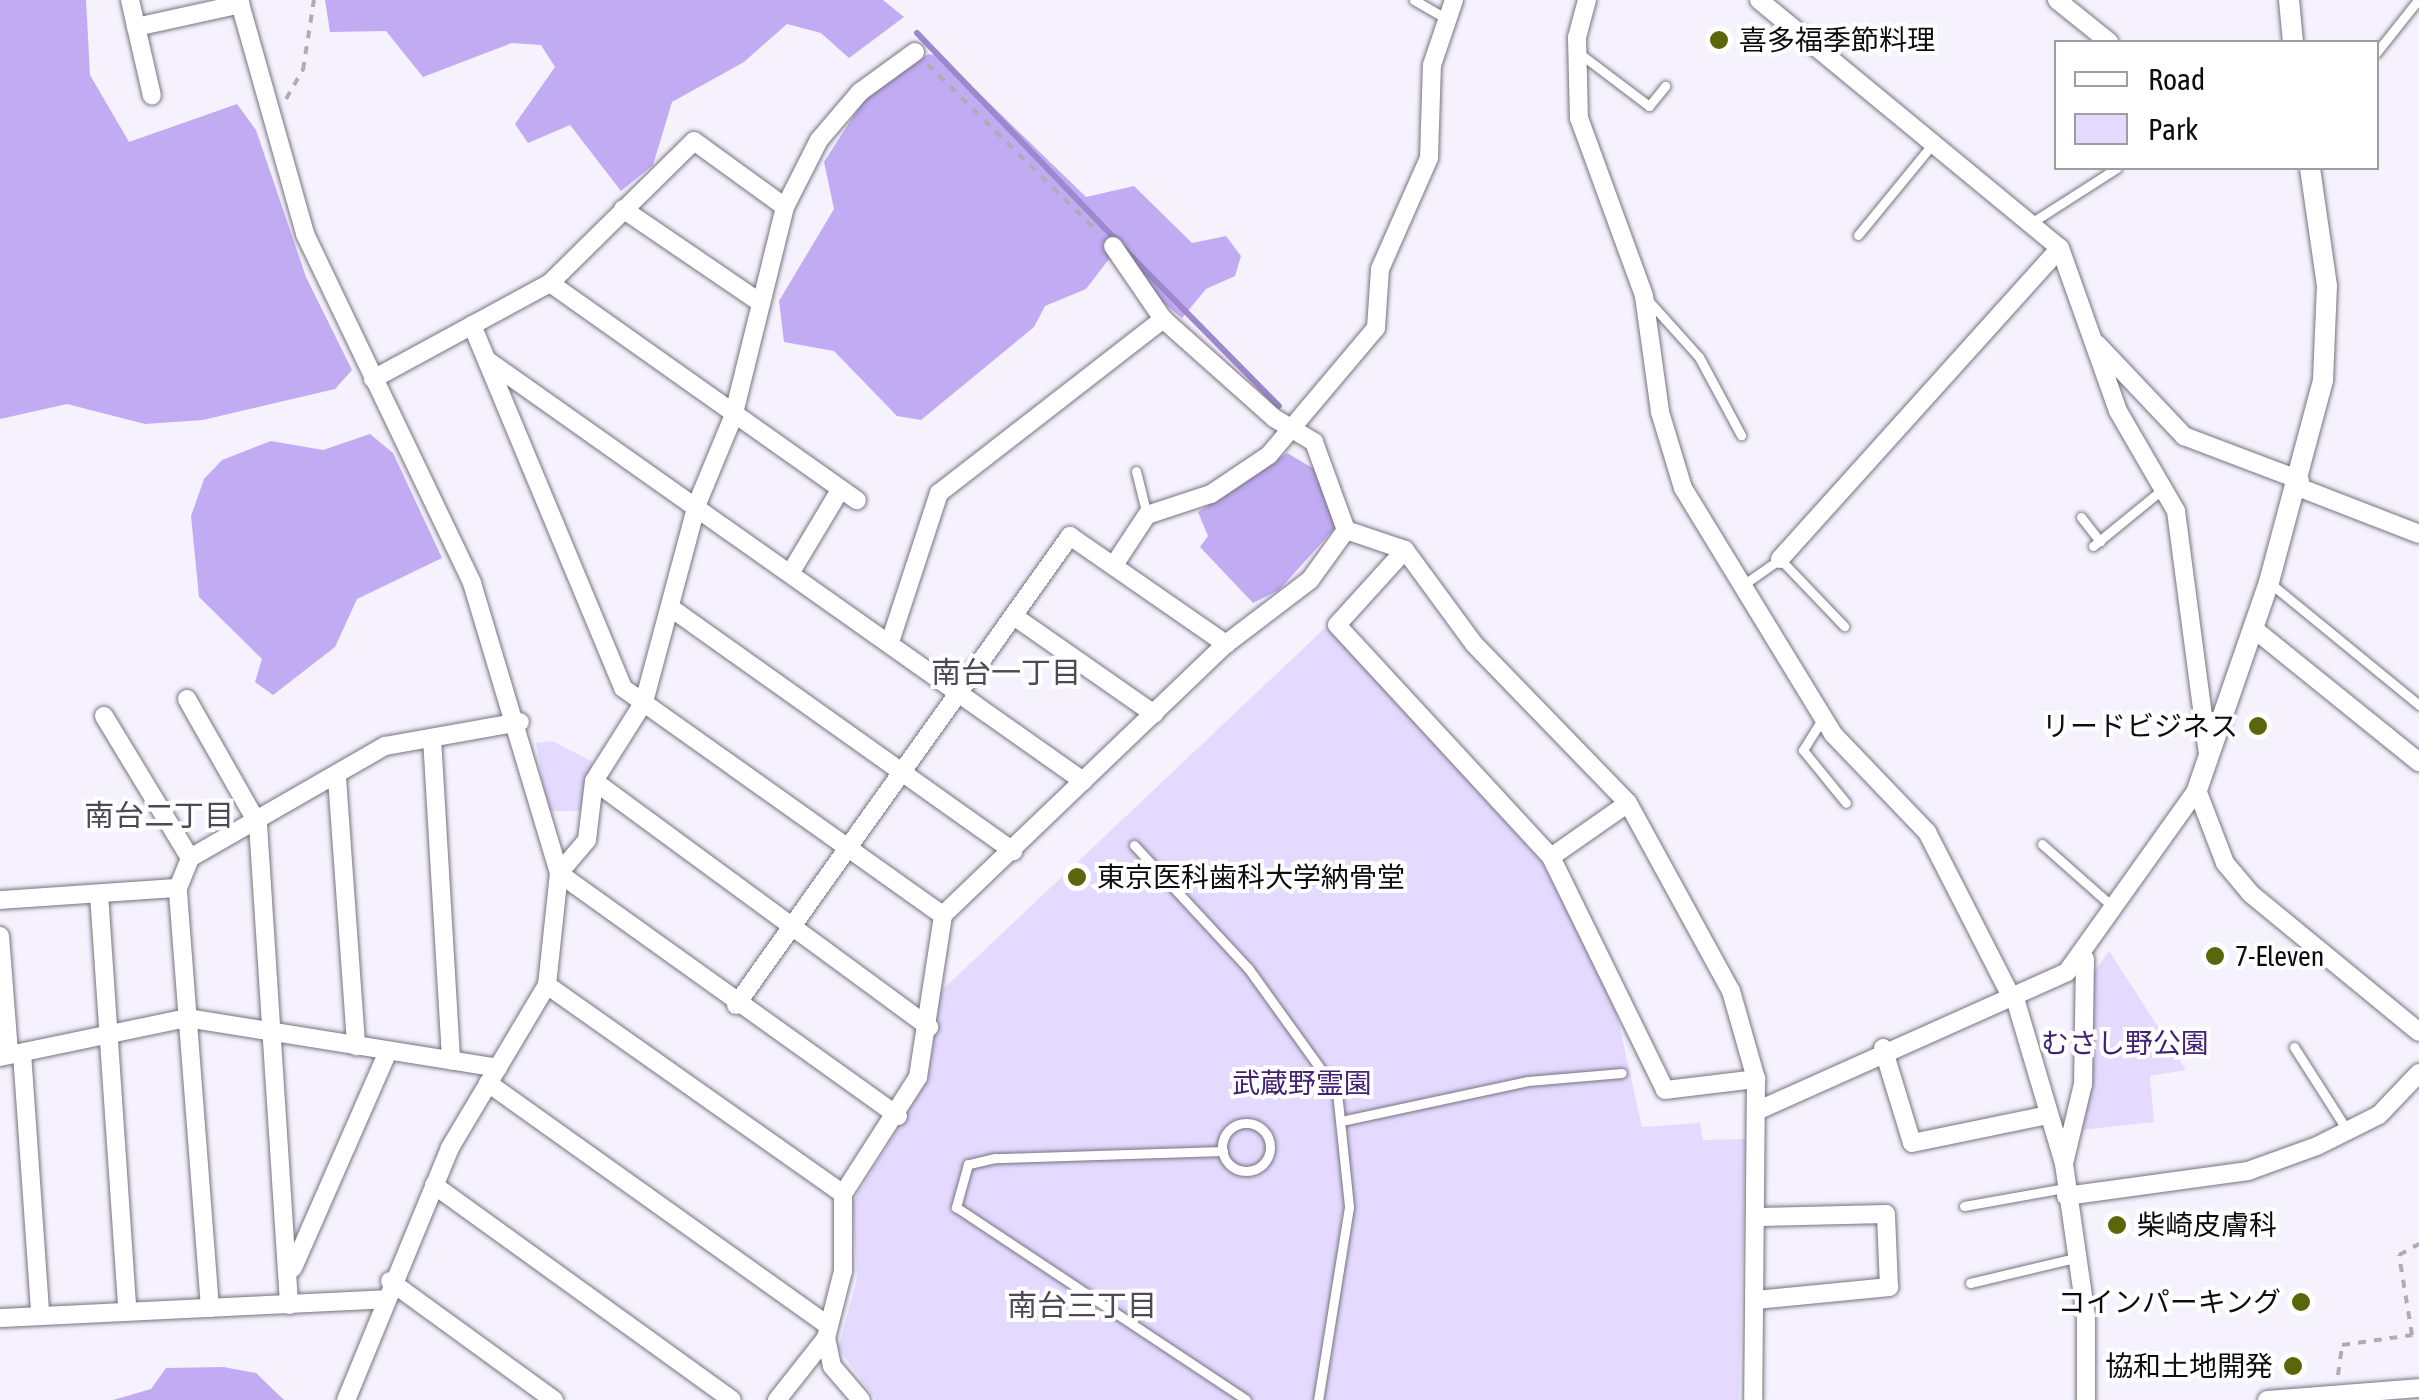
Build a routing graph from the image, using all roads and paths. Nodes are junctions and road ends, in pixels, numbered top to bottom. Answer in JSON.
{"nodes":[{"id":1,"x":130,"y":0,"type":"edge"},
{"id":2,"x":314,"y":0,"type":"edge"},
{"id":3,"x":1414,"y":0,"type":"edge"},
{"id":4,"x":1454,"y":0,"type":"edge"},
{"id":5,"x":1587,"y":0,"type":"edge"},
{"id":6,"x":1758,"y":0,"type":"edge"},
{"id":7,"x":2056,"y":0,"type":"edge"},
{"id":8,"x":2289,"y":0,"type":"edge"},
{"id":9,"x":2418,"y":0,"type":"edge"},
{"id":10,"x":240,"y":2,"type":"edge"},
{"id":11,"x":1443,"y":17,"type":"junction"},
{"id":12,"x":136,"y":27,"type":"junction"},
{"id":13,"x":2106,"y":40,"type":"edge"},
{"id":14,"x":2293,"y":40,"type":"edge"},
{"id":15,"x":2379,"y":49,"type":"edge"},
{"id":16,"x":1577,"y":51,"type":"junction"},
{"id":17,"x":915,"y":52,"type":"joint"},
{"id":18,"x":1664,"y":86,"type":"dead end"},
{"id":19,"x":152,"y":96,"type":"dead end"},
{"id":20,"x":263,"y":106,"type":"junction"},
{"id":21,"x":1930,"y":147,"type":"junction"},
{"id":22,"x":2114,"y":170,"type":"edge"},
{"id":23,"x":2310,"y":170,"type":"edge"},
{"id":24,"x":784,"y":206,"type":"junction"},
{"id":25,"x":623,"y":209,"type":"junction"},
{"id":26,"x":2034,"y":221,"type":"junction"},
{"id":27,"x":1858,"y":235,"type":"dead end"},
{"id":28,"x":1113,"y":246,"type":"joint"},
{"id":29,"x":2060,"y":248,"type":"junction"},
{"id":30,"x":550,"y":283,"type":"junction"},
{"id":31,"x":1644,"y":296,"type":"junction"},
{"id":32,"x":760,"y":303,"type":"junction"},
{"id":33,"x":1164,"y":318,"type":"junction"},
{"id":34,"x":472,"y":325,"type":"junction"},
{"id":35,"x":2096,"y":344,"type":"junction"},
{"id":36,"x":486,"y":360,"type":"junction"},
{"id":37,"x":373,"y":379,"type":"junction"},
{"id":38,"x":734,"y":417,"type":"junction"},
{"id":39,"x":1290,"y":426,"type":"junction"},
{"id":40,"x":1740,"y":435,"type":"dead end"},
{"id":41,"x":1136,"y":471,"type":"dead end"},
{"id":42,"x":2299,"y":483,"type":"junction"},
{"id":43,"x":2164,"y":488,"type":"junction"},
{"id":44,"x":840,"y":490,"type":"junction"},
{"id":45,"x":857,"y":500,"type":"dead end"},
{"id":46,"x":697,"y":504,"type":"junction"},
{"id":47,"x":1147,"y":514,"type":"junction"},
{"id":48,"x":2081,"y":516,"type":"dead end"},
{"id":49,"x":1346,"y":530,"type":"junction"},
{"id":50,"x":2419,"y":534,"type":"edge"},
{"id":51,"x":1406,"y":550,"type":"junction"},
{"id":52,"x":1780,"y":559,"type":"junction"},
{"id":53,"x":1114,"y":565,"type":"junction"},
{"id":54,"x":792,"y":572,"type":"junction"},
{"id":55,"x":2269,"y":582,"type":"junction"},
{"id":56,"x":1740,"y":587,"type":"junction"},
{"id":57,"x":670,"y":608,"type":"junction"},
{"id":58,"x":1018,"y":619,"type":"junction"},
{"id":59,"x":1844,"y":626,"type":"dead end"},
{"id":60,"x":2254,"y":629,"type":"junction"},
{"id":61,"x":890,"y":642,"type":"junction"},
{"id":62,"x":1226,"y":644,"type":"junction"},
{"id":63,"x":959,"y":697,"type":"junction"},
{"id":64,"x":186,"y":699,"type":"dead end"},
{"id":65,"x":644,"y":702,"type":"junction"},
{"id":66,"x":2419,"y":705,"type":"edge"},
{"id":67,"x":1154,"y":714,"type":"junction"},
{"id":68,"x":104,"y":716,"type":"dead end"},
{"id":69,"x":1823,"y":718,"type":"junction"},
{"id":70,"x":520,"y":722,"type":"junction"},
{"id":71,"x":432,"y":738,"type":"junction"},
{"id":72,"x":2208,"y":756,"type":"junction"},
{"id":73,"x":2419,"y":762,"type":"edge"},
{"id":74,"x":902,"y":770,"type":"junction"},
{"id":75,"x":337,"y":778,"type":"junction"},
{"id":76,"x":1083,"y":781,"type":"junction"},
{"id":77,"x":594,"y":782,"type":"junction"},
{"id":78,"x":2197,"y":790,"type":"junction"},
{"id":79,"x":1628,"y":804,"type":"junction"},
{"id":80,"x":1846,"y":804,"type":"dead end"},
{"id":81,"x":258,"y":824,"type":"junction"},
{"id":82,"x":2042,"y":844,"type":"dead end"},
{"id":83,"x":1134,"y":845,"type":"dead end"},
{"id":84,"x":848,"y":848,"type":"junction"},
{"id":85,"x":1013,"y":851,"type":"junction"},
{"id":86,"x":1551,"y":857,"type":"junction"},
{"id":87,"x":190,"y":858,"type":"junction"},
{"id":88,"x":559,"y":874,"type":"junction"},
{"id":89,"x":178,"y":888,"type":"junction"},
{"id":90,"x":98,"y":894,"type":"junction"},
{"id":91,"x":0,"y":900,"type":"edge"},
{"id":92,"x":2116,"y":910,"type":"junction"},
{"id":93,"x":943,"y":916,"type":"junction"},
{"id":94,"x":792,"y":928,"type":"junction"},
{"id":95,"x":0,"y":936,"type":"edge"},
{"id":96,"x":2085,"y":959,"type":"junction"},
{"id":97,"x":547,"y":985,"type":"junction"},
{"id":98,"x":2013,"y":996,"type":"junction"},
{"id":99,"x":736,"y":1005,"type":"junction"},
{"id":100,"x":187,"y":1018,"type":"junction"},
{"id":101,"x":929,"y":1026,"type":"junction"},
{"id":102,"x":274,"y":1031,"type":"junction"},
{"id":103,"x":2419,"y":1032,"type":"edge"},
{"id":104,"x":105,"y":1035,"type":"junction"},
{"id":105,"x":356,"y":1046,"type":"junction"},
{"id":106,"x":2294,"y":1047,"type":"dead end"},
{"id":107,"x":1882,"y":1048,"type":"junction"},
{"id":108,"x":388,"y":1052,"type":"junction"},
{"id":109,"x":10,"y":1055,"type":"edge"},
{"id":110,"x":451,"y":1060,"type":"junction"},
{"id":111,"x":2419,"y":1073,"type":"edge"},
{"id":112,"x":1622,"y":1074,"type":"dead end"},
{"id":113,"x":493,"y":1076,"type":"junction"},
{"id":114,"x":1756,"y":1079,"type":"junction"},
{"id":115,"x":1760,"y":1109,"type":"junction"},
{"id":116,"x":898,"y":1116,"type":"junction"},
{"id":117,"x":2043,"y":1116,"type":"junction"},
{"id":118,"x":1346,"y":1120,"type":"junction"},
{"id":119,"x":2349,"y":1133,"type":"junction"},
{"id":120,"x":1222,"y":1152,"type":"junction"},
{"id":121,"x":2064,"y":1164,"type":"junction"},
{"id":122,"x":434,"y":1185,"type":"junction"},
{"id":123,"x":2065,"y":1192,"type":"junction"},
{"id":124,"x":844,"y":1194,"type":"junction"},
{"id":125,"x":1964,"y":1206,"type":"dead end"},
{"id":126,"x":1760,"y":1217,"type":"junction"},
{"id":127,"x":2419,"y":1244,"type":"edge"},
{"id":128,"x":2071,"y":1260,"type":"junction"},
{"id":129,"x":290,"y":1273,"type":"junction"},
{"id":130,"x":390,"y":1281,"type":"junction"},
{"id":131,"x":1970,"y":1283,"type":"dead end"},
{"id":132,"x":382,"y":1299,"type":"junction"},
{"id":133,"x":1756,"y":1300,"type":"junction"},
{"id":134,"x":289,"y":1305,"type":"junction"},
{"id":135,"x":210,"y":1308,"type":"junction"},
{"id":136,"x":127,"y":1309,"type":"junction"},
{"id":137,"x":40,"y":1313,"type":"junction"},
{"id":138,"x":0,"y":1318,"type":"edge"},
{"id":139,"x":827,"y":1332,"type":"junction"},
{"id":140,"x":2419,"y":1388,"type":"edge"},
{"id":141,"x":353,"y":1396,"type":"edge"},
{"id":142,"x":2344,"y":1396,"type":"edge"},
{"id":143,"x":554,"y":1400,"type":"edge"},
{"id":144,"x":732,"y":1400,"type":"edge"},
{"id":145,"x":777,"y":1400,"type":"edge"},
{"id":146,"x":861,"y":1400,"type":"edge"},
{"id":147,"x":1246,"y":1400,"type":"edge"},
{"id":148,"x":1318,"y":1400,"type":"edge"},
{"id":149,"x":1753,"y":1400,"type":"edge"},
{"id":150,"x":2086,"y":1400,"type":"edge"},
{"id":151,"x":2267,"y":1400,"type":"edge"}],
"edges":[{"from":1,"to":12,"type":"street"},
{"from":2,"to":20,"type":"path"},
{"from":3,"to":11,"type":"lane"},
{"from":4,"to":11,"type":"street"},
{"from":5,"to":16,"type":"street"},
{"from":6,"to":21,"type":"street"},
{"from":7,"to":13,"type":"street"},
{"from":8,"to":14,"type":"street"},
{"from":9,"to":15,"type":"lane"},
{"from":10,"to":12,"type":"street"},
{"from":10,"to":20,"type":"street"},
{"from":11,"to":39,"type":"street"},
{"from":12,"to":19,"type":"street"},
{"from":16,"to":18,"type":"lane"},
{"from":16,"to":31,"type":"street"},
{"from":17,"to":24,"type":"street"},
{"from":17,"to":28,"type":"path"},
{"from":20,"to":37,"type":"street"},
{"from":21,"to":26,"type":"street"},
{"from":21,"to":27,"type":"lane"},
{"from":22,"to":26,"type":"lane"},
{"from":23,"to":42,"type":"street"},
{"from":24,"to":25,"type":"street"},
{"from":24,"to":32,"type":"street"},
{"from":25,"to":30,"type":"street"},
{"from":25,"to":32,"type":"street"},
{"from":26,"to":29,"type":"street"},
{"from":28,"to":33,"type":"street"},
{"from":29,"to":35,"type":"street"},
{"from":29,"to":52,"type":"street"},
{"from":30,"to":34,"type":"street"},
{"from":30,"to":38,"type":"street"},
{"from":31,"to":40,"type":"lane"},
{"from":31,"to":56,"type":"street"},
{"from":32,"to":38,"type":"street"},
{"from":33,"to":39,"type":"street"},
{"from":33,"to":61,"type":"street"},
{"from":34,"to":36,"type":"street"},
{"from":34,"to":37,"type":"street"},
{"from":35,"to":42,"type":"street"},
{"from":35,"to":43,"type":"street"},
{"from":36,"to":46,"type":"street"},
{"from":36,"to":65,"type":"street"},
{"from":37,"to":70,"type":"street"},
{"from":38,"to":44,"type":"street"},
{"from":38,"to":46,"type":"street"},
{"from":39,"to":47,"type":"street"},
{"from":39,"to":49,"type":"street"},
{"from":41,"to":47,"type":"lane"},
{"from":42,"to":50,"type":"street"},
{"from":42,"to":55,"type":"street"},
{"from":43,"to":48,"type":"lane"},
{"from":43,"to":72,"type":"street"},
{"from":44,"to":45,"type":"street"},
{"from":44,"to":54,"type":"street"},
{"from":46,"to":54,"type":"street"},
{"from":46,"to":57,"type":"street"},
{"from":47,"to":53,"type":"street"},
{"from":49,"to":51,"type":"street"},
{"from":49,"to":62,"type":"street"},
{"from":51,"to":79,"type":"street"},
{"from":51,"to":86,"type":"street"},
{"from":52,"to":56,"type":"lane"},
{"from":52,"to":59,"type":"lane"},
{"from":53,"to":58,"type":"street"},
{"from":53,"to":62,"type":"street"},
{"from":54,"to":61,"type":"street"},
{"from":55,"to":60,"type":"street"},
{"from":55,"to":66,"type":"lane"},
{"from":56,"to":69,"type":"street"},
{"from":57,"to":65,"type":"street"},
{"from":57,"to":74,"type":"street"},
{"from":58,"to":63,"type":"street"},
{"from":58,"to":67,"type":"street"},
{"from":60,"to":72,"type":"street"},
{"from":60,"to":73,"type":"street"},
{"from":61,"to":63,"type":"street"},
{"from":62,"to":67,"type":"street"},
{"from":63,"to":74,"type":"street"},
{"from":63,"to":76,"type":"street"},
{"from":64,"to":81,"type":"street"},
{"from":65,"to":77,"type":"street"},
{"from":65,"to":84,"type":"street"},
{"from":67,"to":76,"type":"street"},
{"from":68,"to":87,"type":"street"},
{"from":69,"to":80,"type":"lane"},
{"from":69,"to":98,"type":"street"},
{"from":70,"to":71,"type":"street"},
{"from":70,"to":88,"type":"street"},
{"from":71,"to":75,"type":"street"},
{"from":71,"to":110,"type":"street"},
{"from":72,"to":78,"type":"street"},
{"from":74,"to":84,"type":"street"},
{"from":74,"to":85,"type":"street"},
{"from":75,"to":81,"type":"street"},
{"from":75,"to":105,"type":"street"},
{"from":76,"to":85,"type":"street"},
{"from":77,"to":88,"type":"street"},
{"from":77,"to":94,"type":"street"},
{"from":78,"to":92,"type":"street"},
{"from":78,"to":103,"type":"street"},
{"from":79,"to":86,"type":"street"},
{"from":79,"to":114,"type":"street"},
{"from":81,"to":87,"type":"street"},
{"from":81,"to":102,"type":"street"},
{"from":82,"to":92,"type":"lane"},
{"from":83,"to":118,"type":"lane"},
{"from":84,"to":93,"type":"street"},
{"from":84,"to":94,"type":"street"},
{"from":85,"to":93,"type":"street"},
{"from":86,"to":114,"type":"street"},
{"from":87,"to":89,"type":"street"},
{"from":88,"to":97,"type":"street"},
{"from":88,"to":99,"type":"street"},
{"from":89,"to":90,"type":"street"},
{"from":89,"to":100,"type":"street"},
{"from":90,"to":91,"type":"street"},
{"from":90,"to":104,"type":"street"},
{"from":92,"to":96,"type":"street"},
{"from":93,"to":101,"type":"street"},
{"from":94,"to":99,"type":"street"},
{"from":94,"to":101,"type":"street"},
{"from":95,"to":109,"type":"street"},
{"from":96,"to":98,"type":"street"},
{"from":96,"to":121,"type":"street"},
{"from":97,"to":113,"type":"street"},
{"from":97,"to":124,"type":"street"},
{"from":98,"to":107,"type":"street"},
{"from":98,"to":117,"type":"street"},
{"from":99,"to":116,"type":"street"},
{"from":100,"to":102,"type":"street"},
{"from":100,"to":104,"type":"street"},
{"from":100,"to":135,"type":"street"},
{"from":101,"to":116,"type":"street"},
{"from":102,"to":105,"type":"street"},
{"from":102,"to":129,"type":"street"},
{"from":104,"to":109,"type":"street"},
{"from":104,"to":136,"type":"street"},
{"from":105,"to":108,"type":"street"},
{"from":106,"to":119,"type":"lane"},
{"from":107,"to":115,"type":"street"},
{"from":107,"to":117,"type":"street"},
{"from":108,"to":110,"type":"street"},
{"from":108,"to":129,"type":"street"},
{"from":109,"to":137,"type":"street"},
{"from":110,"to":113,"type":"street"},
{"from":111,"to":119,"type":"street"},
{"from":112,"to":118,"type":"lane"},
{"from":113,"to":122,"type":"street"},
{"from":113,"to":139,"type":"street"},
{"from":114,"to":115,"type":"street"},
{"from":115,"to":126,"type":"street"},
{"from":116,"to":124,"type":"street"},
{"from":117,"to":121,"type":"street"},
{"from":118,"to":148,"type":"lane"},
{"from":119,"to":123,"type":"street"},
{"from":120,"to":120,"type":"lane"},
{"from":120,"to":147,"type":"lane"},
{"from":121,"to":123,"type":"street"},
{"from":122,"to":130,"type":"street"},
{"from":122,"to":144,"type":"street"},
{"from":123,"to":125,"type":"lane"},
{"from":123,"to":128,"type":"street"},
{"from":124,"to":139,"type":"street"},
{"from":126,"to":133,"type":"street"},
{"from":126,"to":133,"type":"street"},
{"from":127,"to":142,"type":"path"},
{"from":128,"to":131,"type":"lane"},
{"from":128,"to":150,"type":"street"},
{"from":129,"to":134,"type":"street"},
{"from":130,"to":132,"type":"street"},
{"from":130,"to":143,"type":"street"},
{"from":132,"to":134,"type":"street"},
{"from":132,"to":141,"type":"street"},
{"from":133,"to":149,"type":"street"},
{"from":134,"to":135,"type":"street"},
{"from":135,"to":136,"type":"street"},
{"from":136,"to":137,"type":"street"},
{"from":137,"to":138,"type":"street"},
{"from":139,"to":145,"type":"street"},
{"from":139,"to":146,"type":"street"},
{"from":140,"to":142,"type":"street"},
{"from":142,"to":151,"type":"street"}]}
